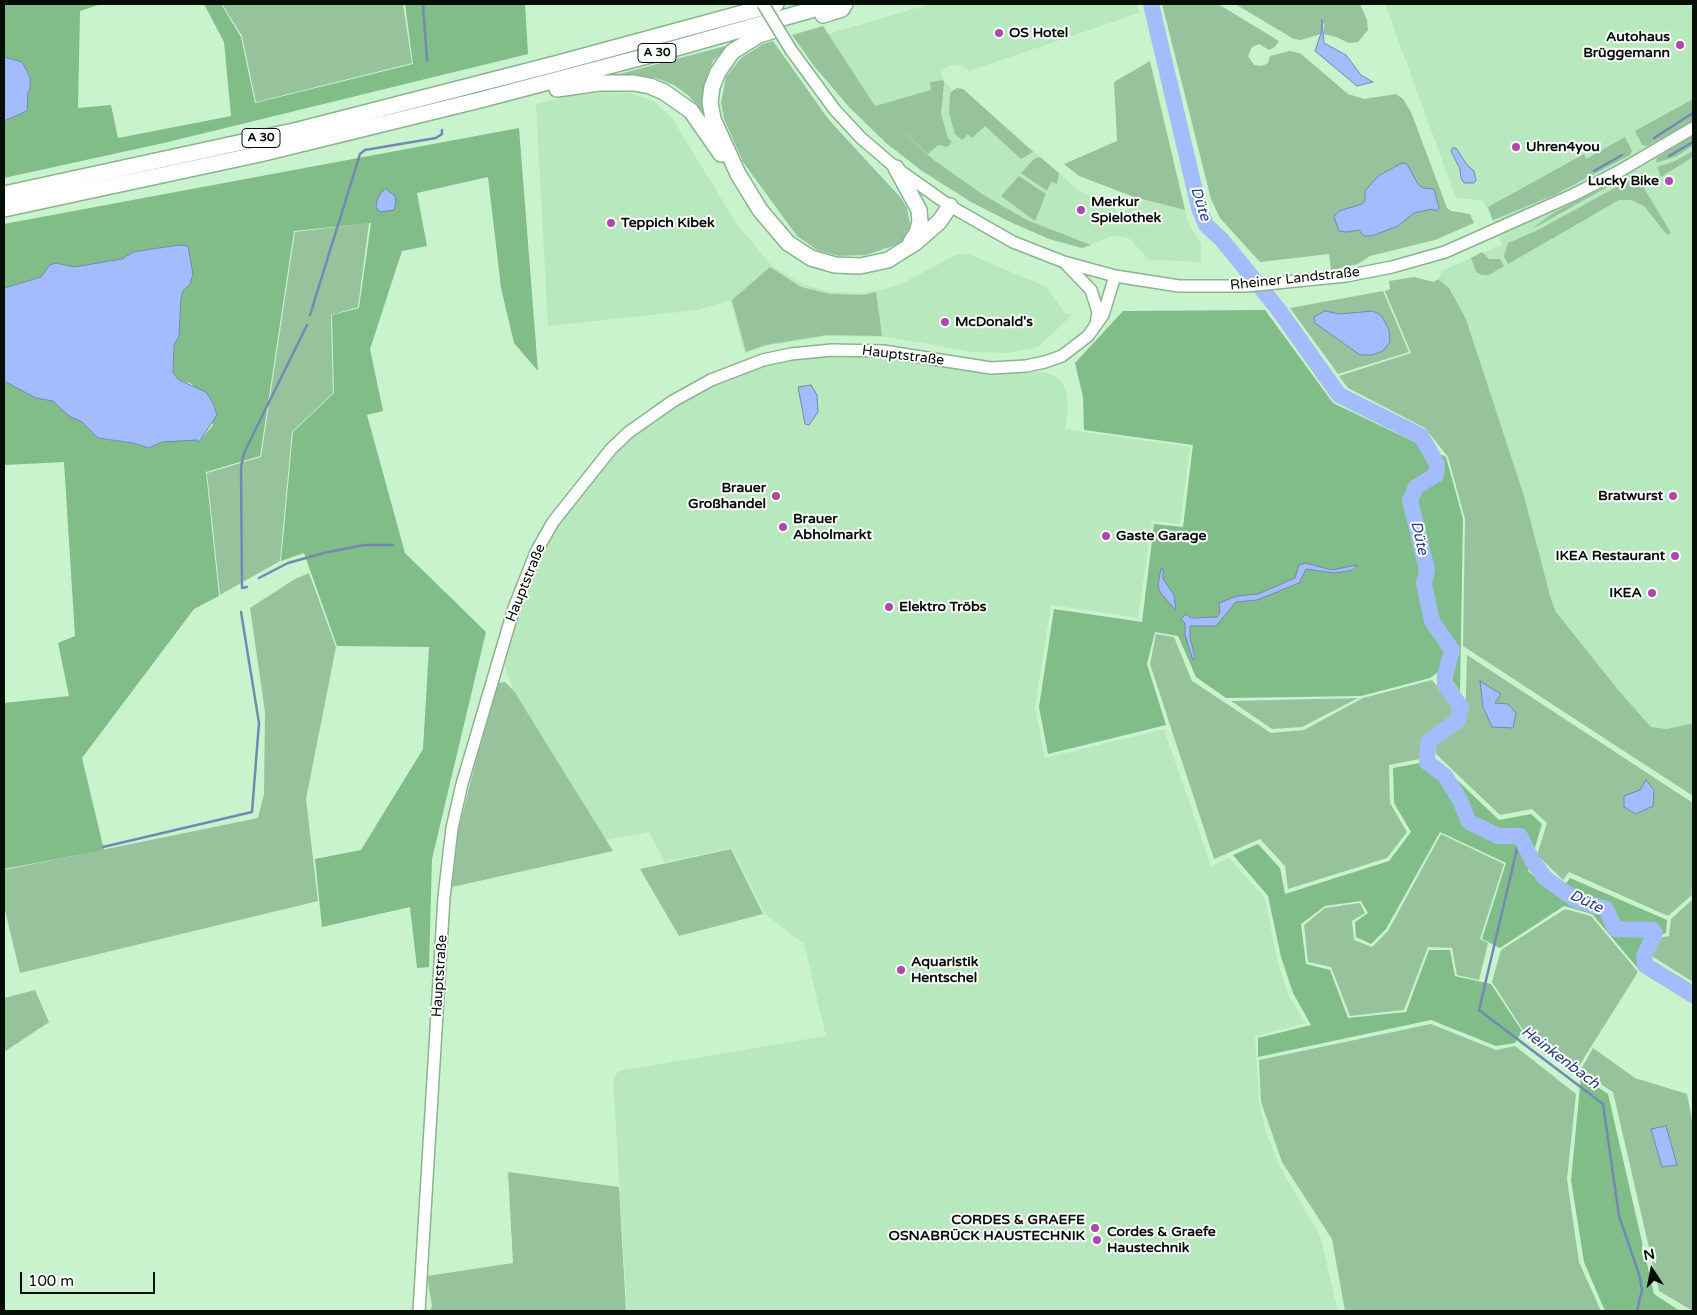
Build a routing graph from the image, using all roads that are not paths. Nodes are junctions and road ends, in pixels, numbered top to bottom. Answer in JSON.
{"nodes":[{"id":1,"x":746,"y":4,"type":"edge"},
{"id":2,"x":763,"y":4,"type":"edge"},
{"id":3,"x":776,"y":4,"type":"edge"},
{"id":4,"x":832,"y":4,"type":"edge"},
{"id":5,"x":845,"y":4,"type":"edge"},
{"id":6,"x":691,"y":28,"type":"junction"},
{"id":7,"x":480,"y":100,"type":"junction"},
{"id":8,"x":1693,"y":128,"type":"edge"},
{"id":9,"x":896,"y":168,"type":"junction"},
{"id":10,"x":738,"y":174,"type":"junction"},
{"id":11,"x":4,"y":194,"type":"edge"},
{"id":12,"x":950,"y":206,"type":"junction"},
{"id":13,"x":4,"y":209,"type":"edge"},
{"id":14,"x":888,"y":260,"type":"junction"},
{"id":15,"x":1064,"y":262,"type":"junction"},
{"id":16,"x":1115,"y":276,"type":"junction"},
{"id":17,"x":1088,"y":336,"type":"junction"},
{"id":18,"x":419,"y":1311,"type":"edge"}],
"edges":[{"from":1,"to":6,"type":"highway"},
{"from":2,"to":9,"type":"street","name":"Rheiner Landstraße","bridge":true},
{"from":3,"to":6,"type":"highway","number":"A 30"},
{"from":4,"to":7,"type":"highway","number":"A 30"},
{"from":5,"to":10,"type":"highway"},
{"from":6,"to":11,"type":"highway","number":"A 30"},
{"from":7,"to":10,"type":"highway"},
{"from":7,"to":13,"type":"highway","number":"A 30"},
{"from":8,"to":16,"type":"street","name":"Rheiner Landstraße"},
{"from":9,"to":12,"type":"street","name":"Rheiner Landstraße"},
{"from":9,"to":14,"type":"highway"},
{"from":10,"to":14,"type":"highway"},
{"from":12,"to":14,"type":"highway"},
{"from":12,"to":15,"type":"street","name":"Rheiner Landstraße"},
{"from":15,"to":16,"type":"street","name":"Rheiner Landstraße"},
{"from":15,"to":17,"type":"street"},
{"from":16,"to":17,"type":"street","name":"Hauptstraße"},
{"from":17,"to":18,"type":"street","name":"Hauptstraße"}]}
